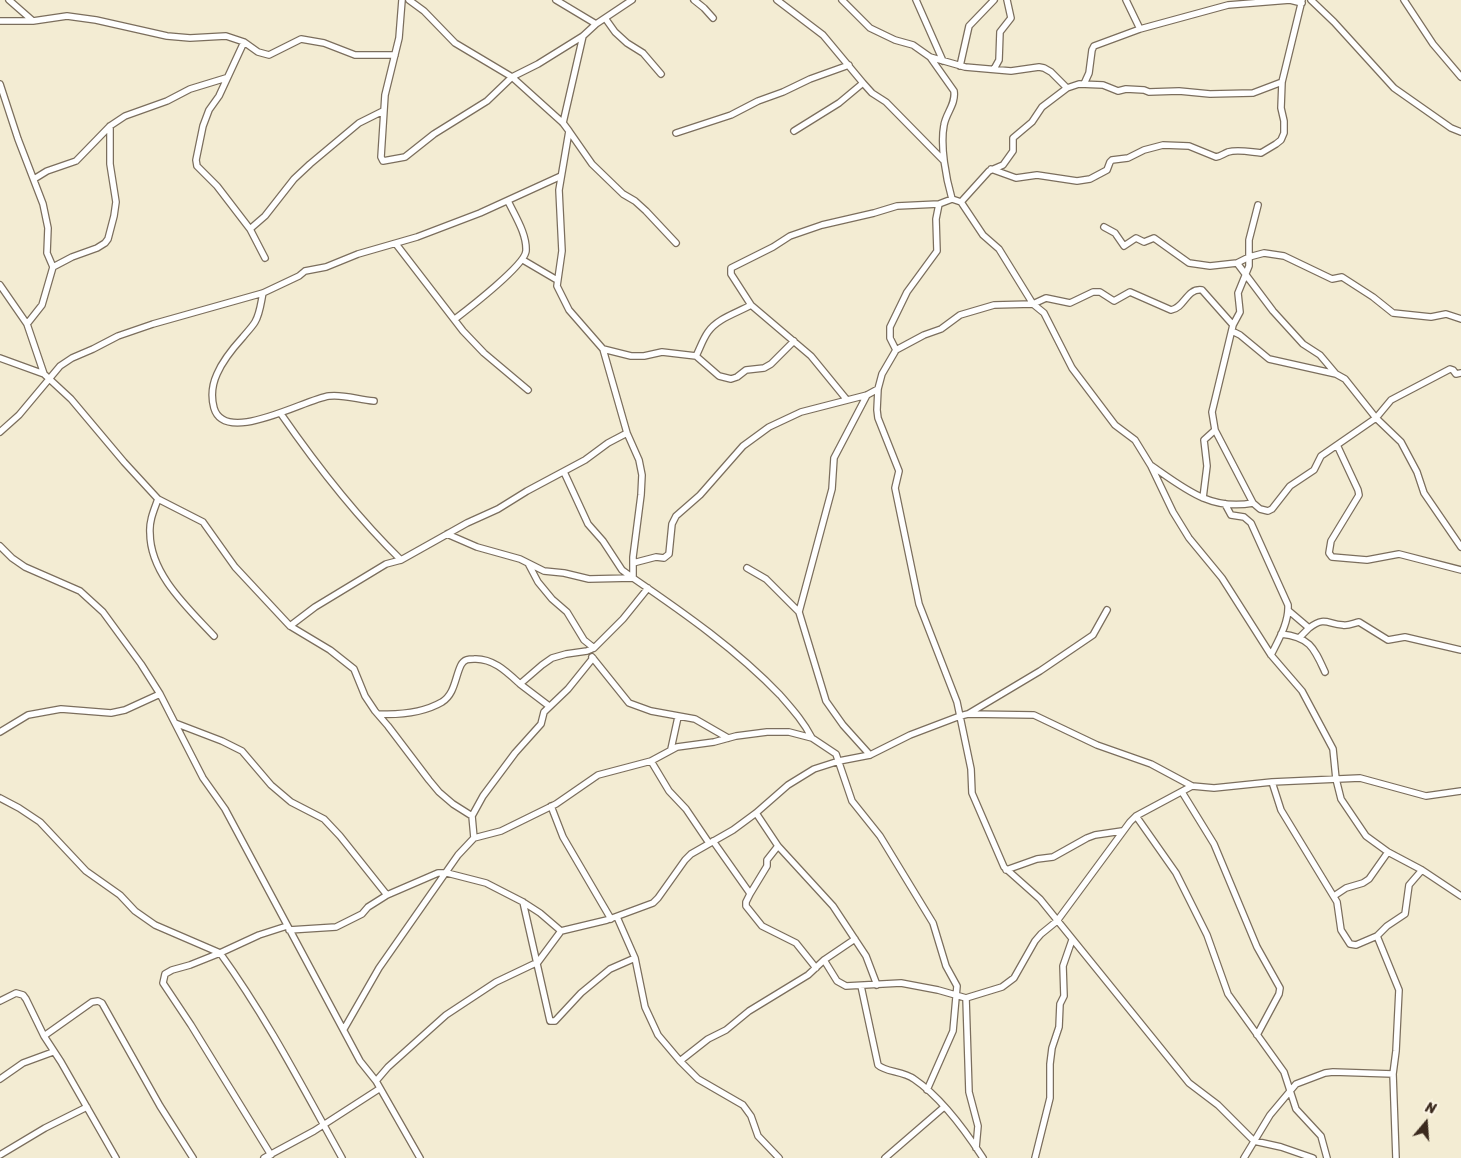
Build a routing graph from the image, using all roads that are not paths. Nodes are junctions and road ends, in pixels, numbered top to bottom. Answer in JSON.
{"nodes":[{"id":1,"x":9,"y":0,"type":"edge"},
{"id":2,"x":402,"y":0,"type":"edge"},
{"id":3,"x":409,"y":0,"type":"edge"},
{"id":4,"x":556,"y":0,"type":"edge"},
{"id":5,"x":632,"y":0,"type":"edge"},
{"id":6,"x":694,"y":0,"type":"edge"},
{"id":7,"x":777,"y":0,"type":"edge"},
{"id":8,"x":842,"y":0,"type":"edge"},
{"id":9,"x":916,"y":0,"type":"edge"},
{"id":10,"x":994,"y":0,"type":"edge"},
{"id":11,"x":1007,"y":0,"type":"edge"},
{"id":12,"x":1126,"y":0,"type":"edge"},
{"id":13,"x":1311,"y":0,"type":"edge"},
{"id":14,"x":1404,"y":0,"type":"edge"},
{"id":15,"x":1302,"y":2,"type":"edge"},
{"id":16,"x":605,"y":18,"type":"junction"},
{"id":17,"x":712,"y":18,"type":"dead end"},
{"id":18,"x":0,"y":21,"type":"edge"},
{"id":19,"x":33,"y":22,"type":"junction"},
{"id":20,"x":596,"y":24,"type":"junction"},
{"id":21,"x":1140,"y":29,"type":"junction"},
{"id":22,"x":584,"y":36,"type":"junction"},
{"id":23,"x":244,"y":42,"type":"junction"},
{"id":24,"x":395,"y":55,"type":"junction"},
{"id":25,"x":930,"y":57,"type":"junction"},
{"id":26,"x":943,"y":61,"type":"junction"},
{"id":27,"x":848,"y":65,"type":"junction"},
{"id":28,"x":960,"y":66,"type":"junction"},
{"id":29,"x":994,"y":69,"type":"junction"},
{"id":30,"x":661,"y":74,"type":"dead end"},
{"id":31,"x":512,"y":77,"type":"junction"},
{"id":32,"x":226,"y":78,"type":"junction"},
{"id":33,"x":1461,"y":78,"type":"edge"},
{"id":34,"x":1282,"y":82,"type":"junction"},
{"id":35,"x":862,"y":83,"type":"junction"},
{"id":36,"x":0,"y":84,"type":"edge"},
{"id":37,"x":1084,"y":84,"type":"junction"},
{"id":38,"x":1067,"y":88,"type":"junction"},
{"id":39,"x":383,"y":111,"type":"junction"},
{"id":40,"x":563,"y":124,"type":"junction"},
{"id":41,"x":110,"y":126,"type":"junction"},
{"id":42,"x":794,"y":131,"type":"dead end"},
{"id":43,"x":569,"y":132,"type":"junction"},
{"id":44,"x":1461,"y":132,"type":"edge"},
{"id":45,"x":676,"y":133,"type":"dead end"},
{"id":46,"x":944,"y":161,"type":"junction"},
{"id":47,"x":991,"y":169,"type":"junction"},
{"id":48,"x":561,"y":176,"type":"junction"},
{"id":49,"x":34,"y":179,"type":"junction"},
{"id":50,"x":952,"y":199,"type":"junction"},
{"id":51,"x":508,"y":201,"type":"junction"},
{"id":52,"x":961,"y":202,"type":"junction"},
{"id":53,"x":939,"y":204,"type":"junction"},
{"id":54,"x":1258,"y":205,"type":"dead end"},
{"id":55,"x":1104,"y":228,"type":"dead end"},
{"id":56,"x":250,"y":229,"type":"junction"},
{"id":57,"x":676,"y":243,"type":"dead end"},
{"id":58,"x":396,"y":244,"type":"junction"},
{"id":59,"x":1249,"y":257,"type":"junction"},
{"id":60,"x":265,"y":258,"type":"dead end"},
{"id":61,"x":523,"y":260,"type":"junction"},
{"id":62,"x":1237,"y":263,"type":"junction"},
{"id":63,"x":53,"y":266,"type":"junction"},
{"id":64,"x":1246,"y":274,"type":"junction"},
{"id":65,"x":557,"y":280,"type":"junction"},
{"id":66,"x":0,"y":285,"type":"edge"},
{"id":67,"x":263,"y":293,"type":"junction"},
{"id":68,"x":1033,"y":304,"type":"junction"},
{"id":69,"x":751,"y":305,"type":"junction"},
{"id":70,"x":455,"y":319,"type":"junction"},
{"id":71,"x":1461,"y":319,"type":"edge"},
{"id":72,"x":26,"y":324,"type":"junction"},
{"id":73,"x":1232,"y":328,"type":"junction"},
{"id":74,"x":794,"y":341,"type":"junction"},
{"id":75,"x":603,"y":349,"type":"junction"},
{"id":76,"x":896,"y":350,"type":"junction"},
{"id":77,"x":696,"y":356,"type":"junction"},
{"id":78,"x":0,"y":358,"type":"edge"},
{"id":79,"x":1461,"y":373,"type":"edge"},
{"id":80,"x":1336,"y":374,"type":"junction"},
{"id":81,"x":46,"y":376,"type":"junction"},
{"id":82,"x":528,"y":390,"type":"dead end"},
{"id":83,"x":878,"y":390,"type":"junction"},
{"id":84,"x":867,"y":395,"type":"junction"},
{"id":85,"x":847,"y":400,"type":"junction"},
{"id":86,"x":374,"y":401,"type":"dead end"},
{"id":87,"x":281,"y":414,"type":"junction"},
{"id":88,"x":1376,"y":418,"type":"junction"},
{"id":89,"x":1215,"y":430,"type":"junction"},
{"id":90,"x":0,"y":432,"type":"edge"},
{"id":91,"x":627,"y":433,"type":"junction"},
{"id":92,"x":1337,"y":445,"type":"junction"},
{"id":93,"x":1151,"y":466,"type":"junction"},
{"id":94,"x":564,"y":472,"type":"junction"},
{"id":95,"x":1203,"y":498,"type":"junction"},
{"id":96,"x":158,"y":500,"type":"junction"},
{"id":97,"x":1253,"y":503,"type":"junction"},
{"id":98,"x":1225,"y":504,"type":"junction"},
{"id":99,"x":448,"y":534,"type":"junction"},
{"id":100,"x":0,"y":546,"type":"edge"},
{"id":101,"x":1461,"y":548,"type":"edge"},
{"id":102,"x":401,"y":560,"type":"junction"},
{"id":103,"x":633,"y":563,"type":"junction"},
{"id":104,"x":528,"y":565,"type":"junction"},
{"id":105,"x":747,"y":568,"type":"dead end"},
{"id":106,"x":1461,"y":570,"type":"edge"},
{"id":107,"x":633,"y":578,"type":"junction"},
{"id":108,"x":648,"y":588,"type":"junction"},
{"id":109,"x":1107,"y":610,"type":"dead end"},
{"id":110,"x":1289,"y":611,"type":"junction"},
{"id":111,"x":799,"y":612,"type":"junction"},
{"id":112,"x":290,"y":626,"type":"junction"},
{"id":113,"x":1309,"y":628,"type":"junction"},
{"id":114,"x":1281,"y":634,"type":"junction"},
{"id":115,"x":214,"y":636,"type":"dead end"},
{"id":116,"x":1300,"y":637,"type":"junction"},
{"id":117,"x":594,"y":648,"type":"junction"},
{"id":118,"x":1461,"y":650,"type":"edge"},
{"id":119,"x":587,"y":651,"type":"junction"},
{"id":120,"x":1271,"y":655,"type":"junction"},
{"id":121,"x":593,"y":658,"type":"junction"},
{"id":122,"x":1325,"y":672,"type":"dead end"},
{"id":123,"x":520,"y":684,"type":"junction"},
{"id":124,"x":160,"y":694,"type":"junction"},
{"id":125,"x":549,"y":706,"type":"junction"},
{"id":126,"x":378,"y":714,"type":"junction"},
{"id":127,"x":968,"y":714,"type":"junction"},
{"id":128,"x":960,"y":716,"type":"junction"},
{"id":129,"x":678,"y":717,"type":"junction"},
{"id":130,"x":176,"y":722,"type":"junction"},
{"id":131,"x":0,"y":732,"type":"edge"},
{"id":132,"x":728,"y":738,"type":"junction"},
{"id":133,"x":812,"y":738,"type":"junction"},
{"id":134,"x":671,"y":749,"type":"junction"},
{"id":135,"x":870,"y":755,"type":"junction"},
{"id":136,"x":651,"y":761,"type":"junction"},
{"id":137,"x":840,"y":762,"type":"junction"},
{"id":138,"x":1336,"y":779,"type":"junction"},
{"id":139,"x":1272,"y":782,"type":"junction"},
{"id":140,"x":1192,"y":786,"type":"junction"},
{"id":141,"x":1461,"y":791,"type":"edge"},
{"id":142,"x":1182,"y":792,"type":"junction"},
{"id":143,"x":0,"y":798,"type":"edge"},
{"id":144,"x":551,"y":806,"type":"junction"},
{"id":145,"x":756,"y":813,"type":"junction"},
{"id":146,"x":472,"y":816,"type":"junction"},
{"id":147,"x":1136,"y":816,"type":"junction"},
{"id":148,"x":1122,"y":831,"type":"junction"},
{"id":149,"x":474,"y":838,"type":"junction"},
{"id":150,"x":711,"y":842,"type":"junction"},
{"id":151,"x":778,"y":846,"type":"junction"},
{"id":152,"x":1388,"y":852,"type":"junction"},
{"id":153,"x":1006,"y":870,"type":"junction"},
{"id":154,"x":1422,"y":870,"type":"junction"},
{"id":155,"x":447,"y":873,"type":"junction"},
{"id":156,"x":750,"y":894,"type":"junction"},
{"id":157,"x":387,"y":895,"type":"junction"},
{"id":158,"x":1334,"y":896,"type":"junction"},
{"id":159,"x":1461,"y":896,"type":"edge"},
{"id":160,"x":523,"y":902,"type":"junction"},
{"id":161,"x":614,"y":918,"type":"junction"},
{"id":162,"x":1057,"y":921,"type":"junction"},
{"id":163,"x":288,"y":928,"type":"junction"},
{"id":164,"x":561,"y":931,"type":"junction"},
{"id":165,"x":1377,"y":936,"type":"junction"},
{"id":166,"x":855,"y":939,"type":"junction"},
{"id":167,"x":1072,"y":940,"type":"junction"},
{"id":168,"x":220,"y":953,"type":"junction"},
{"id":169,"x":635,"y":958,"type":"junction"},
{"id":170,"x":824,"y":960,"type":"junction"},
{"id":171,"x":538,"y":962,"type":"junction"},
{"id":172,"x":816,"y":968,"type":"junction"},
{"id":173,"x":876,"y":985,"type":"junction"},
{"id":174,"x":861,"y":986,"type":"junction"},
{"id":175,"x":956,"y":995,"type":"junction"},
{"id":176,"x":966,"y":998,"type":"junction"},
{"id":177,"x":0,"y":1001,"type":"edge"},
{"id":178,"x":344,"y":1029,"type":"junction"},
{"id":179,"x":1257,"y":1035,"type":"junction"},
{"id":180,"x":44,"y":1036,"type":"junction"},
{"id":181,"x":53,"y":1052,"type":"junction"},
{"id":182,"x":680,"y":1061,"type":"junction"},
{"id":183,"x":1393,"y":1074,"type":"junction"},
{"id":184,"x":0,"y":1079,"type":"edge"},
{"id":185,"x":376,"y":1081,"type":"junction"},
{"id":186,"x":379,"y":1089,"type":"junction"},
{"id":187,"x":927,"y":1090,"type":"junction"},
{"id":188,"x":1290,"y":1090,"type":"junction"},
{"id":189,"x":87,"y":1107,"type":"junction"},
{"id":190,"x":944,"y":1108,"type":"junction"},
{"id":191,"x":323,"y":1124,"type":"junction"},
{"id":192,"x":1254,"y":1141,"type":"junction"},
{"id":193,"x":976,"y":1148,"type":"junction"},
{"id":194,"x":0,"y":1155,"type":"edge"},
{"id":195,"x":271,"y":1155,"type":"junction"},
{"id":196,"x":116,"y":1158,"type":"edge"},
{"id":197,"x":193,"y":1158,"type":"edge"},
{"id":198,"x":264,"y":1158,"type":"edge"},
{"id":199,"x":342,"y":1158,"type":"edge"},
{"id":200,"x":420,"y":1158,"type":"edge"},
{"id":201,"x":779,"y":1158,"type":"edge"},
{"id":202,"x":886,"y":1158,"type":"edge"},
{"id":203,"x":983,"y":1158,"type":"edge"},
{"id":204,"x":1035,"y":1158,"type":"edge"},
{"id":205,"x":1244,"y":1158,"type":"edge"},
{"id":206,"x":1313,"y":1158,"type":"edge"},
{"id":207,"x":1327,"y":1158,"type":"edge"},
{"id":208,"x":1396,"y":1158,"type":"edge"}],
"edges":[{"from":1,"to":19,"type":"street"},
{"from":2,"to":24,"type":"street"},
{"from":3,"to":31,"type":"street"},
{"from":4,"to":20,"type":"street"},
{"from":5,"to":16,"type":"street"},
{"from":6,"to":17,"type":"street"},
{"from":7,"to":27,"type":"street"},
{"from":8,"to":25,"type":"street"},
{"from":9,"to":26,"type":"street"},
{"from":10,"to":28,"type":"street"},
{"from":11,"to":29,"type":"street"},
{"from":12,"to":21,"type":"street"},
{"from":13,"to":44,"type":"street"},
{"from":14,"to":33,"type":"street"},
{"from":15,"to":21,"type":"street"},
{"from":15,"to":34,"type":"street"},
{"from":16,"to":20,"type":"street"},
{"from":16,"to":30,"type":"street"},
{"from":18,"to":19,"type":"street"},
{"from":19,"to":23,"type":"street"},
{"from":20,"to":22,"type":"street"},
{"from":21,"to":37,"type":"street"},
{"from":22,"to":31,"type":"street"},
{"from":22,"to":40,"type":"street"},
{"from":23,"to":24,"type":"street"},
{"from":23,"to":32,"type":"street"},
{"from":24,"to":39,"type":"street"},
{"from":25,"to":26,"type":"street"},
{"from":25,"to":46,"type":"street"},
{"from":26,"to":28,"type":"street"},
{"from":27,"to":35,"type":"street"},
{"from":27,"to":45,"type":"street"},
{"from":28,"to":29,"type":"street"},
{"from":29,"to":38,"type":"street"},
{"from":31,"to":39,"type":"street"},
{"from":31,"to":40,"type":"street"},
{"from":32,"to":41,"type":"street"},
{"from":32,"to":56,"type":"street"},
{"from":34,"to":37,"type":"street"},
{"from":34,"to":47,"type":"street"},
{"from":35,"to":42,"type":"street"},
{"from":35,"to":46,"type":"street"},
{"from":36,"to":49,"type":"street"},
{"from":37,"to":38,"type":"street"},
{"from":38,"to":47,"type":"street"},
{"from":39,"to":56,"type":"street"},
{"from":40,"to":43,"type":"street"},
{"from":41,"to":49,"type":"street"},
{"from":41,"to":63,"type":"street"},
{"from":43,"to":48,"type":"street"},
{"from":43,"to":57,"type":"street"},
{"from":46,"to":50,"type":"street"},
{"from":47,"to":52,"type":"street"},
{"from":48,"to":51,"type":"street"},
{"from":48,"to":65,"type":"street"},
{"from":49,"to":63,"type":"street"},
{"from":50,"to":52,"type":"street"},
{"from":50,"to":53,"type":"street"},
{"from":51,"to":58,"type":"street"},
{"from":51,"to":61,"type":"street"},
{"from":52,"to":68,"type":"street"},
{"from":53,"to":69,"type":"street"},
{"from":53,"to":76,"type":"street"},
{"from":54,"to":59,"type":"street"},
{"from":55,"to":62,"type":"street"},
{"from":56,"to":60,"type":"street"},
{"from":58,"to":67,"type":"street"},
{"from":58,"to":70,"type":"street"},
{"from":59,"to":62,"type":"street"},
{"from":59,"to":64,"type":"street"},
{"from":59,"to":71,"type":"street"},
{"from":61,"to":65,"type":"street"},
{"from":61,"to":70,"type":"street"},
{"from":62,"to":64,"type":"street"},
{"from":63,"to":72,"type":"street"},
{"from":64,"to":73,"type":"street"},
{"from":64,"to":80,"type":"street"},
{"from":65,"to":75,"type":"street"},
{"from":66,"to":72,"type":"street"},
{"from":67,"to":81,"type":"street"},
{"from":67,"to":87,"type":"street"},
{"from":68,"to":73,"type":"street"},
{"from":68,"to":76,"type":"street"},
{"from":68,"to":93,"type":"street"},
{"from":69,"to":74,"type":"street"},
{"from":69,"to":77,"type":"street"},
{"from":70,"to":82,"type":"street"},
{"from":72,"to":81,"type":"street"},
{"from":73,"to":80,"type":"street"},
{"from":73,"to":89,"type":"street"},
{"from":74,"to":77,"type":"street"},
{"from":74,"to":85,"type":"street"},
{"from":75,"to":77,"type":"street"},
{"from":75,"to":91,"type":"street"},
{"from":76,"to":83,"type":"street"},
{"from":78,"to":81,"type":"street"},
{"from":79,"to":88,"type":"street"},
{"from":80,"to":88,"type":"street"},
{"from":81,"to":90,"type":"street"},
{"from":81,"to":96,"type":"street"},
{"from":83,"to":84,"type":"street"},
{"from":83,"to":128,"type":"street"},
{"from":84,"to":85,"type":"street"},
{"from":84,"to":111,"type":"street"},
{"from":85,"to":103,"type":"street"},
{"from":86,"to":87,"type":"street"},
{"from":87,"to":102,"type":"street"},
{"from":88,"to":92,"type":"street"},
{"from":88,"to":101,"type":"street"},
{"from":89,"to":95,"type":"street"},
{"from":89,"to":97,"type":"street"},
{"from":91,"to":94,"type":"street"},
{"from":91,"to":103,"type":"street"},
{"from":92,"to":97,"type":"street"},
{"from":92,"to":106,"type":"street"},
{"from":93,"to":95,"type":"street"},
{"from":93,"to":120,"type":"street"},
{"from":94,"to":99,"type":"street"},
{"from":94,"to":107,"type":"street"},
{"from":95,"to":98,"type":"street"},
{"from":96,"to":112,"type":"street"},
{"from":96,"to":115,"type":"street"},
{"from":97,"to":98,"type":"street"},
{"from":98,"to":110,"type":"street"},
{"from":99,"to":102,"type":"street"},
{"from":99,"to":104,"type":"street"},
{"from":100,"to":124,"type":"street"},
{"from":102,"to":112,"type":"street"},
{"from":103,"to":107,"type":"street"},
{"from":104,"to":107,"type":"street"},
{"from":104,"to":117,"type":"street"},
{"from":105,"to":111,"type":"street"},
{"from":107,"to":108,"type":"street"},
{"from":108,"to":117,"type":"street"},
{"from":108,"to":133,"type":"street"},
{"from":109,"to":127,"type":"street"},
{"from":110,"to":113,"type":"street"},
{"from":110,"to":114,"type":"street"},
{"from":111,"to":135,"type":"street"},
{"from":112,"to":126,"type":"street"},
{"from":113,"to":116,"type":"street"},
{"from":113,"to":118,"type":"street"},
{"from":114,"to":116,"type":"street"},
{"from":114,"to":120,"type":"street"},
{"from":116,"to":122,"type":"street"},
{"from":117,"to":119,"type":"street"},
{"from":119,"to":121,"type":"street"},
{"from":119,"to":123,"type":"street"},
{"from":120,"to":138,"type":"street"},
{"from":121,"to":125,"type":"street"},
{"from":121,"to":129,"type":"street"},
{"from":123,"to":125,"type":"street"},
{"from":123,"to":126,"type":"street"},
{"from":124,"to":130,"type":"street"},
{"from":124,"to":131,"type":"street"},
{"from":125,"to":146,"type":"street"},
{"from":126,"to":146,"type":"street"},
{"from":127,"to":128,"type":"street"},
{"from":127,"to":140,"type":"street"},
{"from":128,"to":135,"type":"street"},
{"from":128,"to":153,"type":"street"},
{"from":129,"to":132,"type":"street"},
{"from":129,"to":134,"type":"street"},
{"from":130,"to":157,"type":"street"},
{"from":130,"to":163,"type":"street"},
{"from":132,"to":133,"type":"street"},
{"from":132,"to":134,"type":"street"},
{"from":133,"to":137,"type":"street"},
{"from":134,"to":136,"type":"street"},
{"from":135,"to":137,"type":"street"},
{"from":136,"to":144,"type":"street"},
{"from":136,"to":150,"type":"street"},
{"from":137,"to":145,"type":"street"},
{"from":137,"to":175,"type":"street"},
{"from":138,"to":139,"type":"street"},
{"from":138,"to":141,"type":"street"},
{"from":138,"to":152,"type":"street"},
{"from":139,"to":140,"type":"street"},
{"from":139,"to":158,"type":"street"},
{"from":140,"to":142,"type":"street"},
{"from":142,"to":147,"type":"street"},
{"from":142,"to":179,"type":"street"},
{"from":143,"to":168,"type":"street"},
{"from":144,"to":149,"type":"street"},
{"from":144,"to":161,"type":"street"},
{"from":145,"to":150,"type":"street"},
{"from":145,"to":151,"type":"street"},
{"from":146,"to":149,"type":"street"},
{"from":147,"to":148,"type":"street"},
{"from":147,"to":179,"type":"street"},
{"from":148,"to":153,"type":"street"},
{"from":148,"to":162,"type":"street"},
{"from":149,"to":155,"type":"street"},
{"from":150,"to":156,"type":"street"},
{"from":150,"to":161,"type":"street"},
{"from":151,"to":156,"type":"street"},
{"from":151,"to":166,"type":"street"},
{"from":152,"to":154,"type":"street"},
{"from":152,"to":158,"type":"street"},
{"from":153,"to":162,"type":"street"},
{"from":154,"to":159,"type":"street"},
{"from":154,"to":165,"type":"street"},
{"from":155,"to":157,"type":"street"},
{"from":155,"to":160,"type":"street"},
{"from":155,"to":178,"type":"street"},
{"from":156,"to":172,"type":"street"},
{"from":157,"to":163,"type":"street"},
{"from":158,"to":165,"type":"street"},
{"from":160,"to":164,"type":"street"},
{"from":160,"to":171,"type":"street"},
{"from":161,"to":164,"type":"street"},
{"from":161,"to":169,"type":"street"},
{"from":162,"to":167,"type":"street"},
{"from":162,"to":176,"type":"street"},
{"from":163,"to":168,"type":"street"},
{"from":163,"to":178,"type":"street"},
{"from":164,"to":171,"type":"street"},
{"from":165,"to":183,"type":"street"},
{"from":166,"to":170,"type":"street"},
{"from":166,"to":173,"type":"street"},
{"from":167,"to":192,"type":"street"},
{"from":167,"to":204,"type":"street"},
{"from":168,"to":191,"type":"street"},
{"from":168,"to":195,"type":"street"},
{"from":169,"to":171,"type":"street"},
{"from":169,"to":182,"type":"street"},
{"from":170,"to":172,"type":"street"},
{"from":170,"to":174,"type":"street"},
{"from":171,"to":185,"type":"street"},
{"from":172,"to":182,"type":"street"},
{"from":173,"to":174,"type":"street"},
{"from":173,"to":175,"type":"street"},
{"from":174,"to":187,"type":"street"},
{"from":175,"to":176,"type":"street"},
{"from":175,"to":187,"type":"street"},
{"from":176,"to":193,"type":"street"},
{"from":177,"to":180,"type":"street"},
{"from":178,"to":185,"type":"street"},
{"from":179,"to":188,"type":"street"},
{"from":180,"to":181,"type":"street"},
{"from":180,"to":197,"type":"street"},
{"from":181,"to":184,"type":"street"},
{"from":181,"to":189,"type":"street"},
{"from":182,"to":201,"type":"street"},
{"from":183,"to":188,"type":"street"},
{"from":183,"to":208,"type":"street"},
{"from":185,"to":186,"type":"street"},
{"from":186,"to":191,"type":"street"},
{"from":186,"to":200,"type":"street"},
{"from":187,"to":190,"type":"street"},
{"from":188,"to":192,"type":"street"},
{"from":188,"to":207,"type":"street"},
{"from":189,"to":194,"type":"street"},
{"from":189,"to":196,"type":"street"},
{"from":190,"to":193,"type":"street"},
{"from":190,"to":202,"type":"street"},
{"from":191,"to":195,"type":"street"},
{"from":191,"to":199,"type":"street"},
{"from":192,"to":205,"type":"street"},
{"from":192,"to":206,"type":"street"},
{"from":193,"to":203,"type":"street"},
{"from":195,"to":198,"type":"street"}]}
